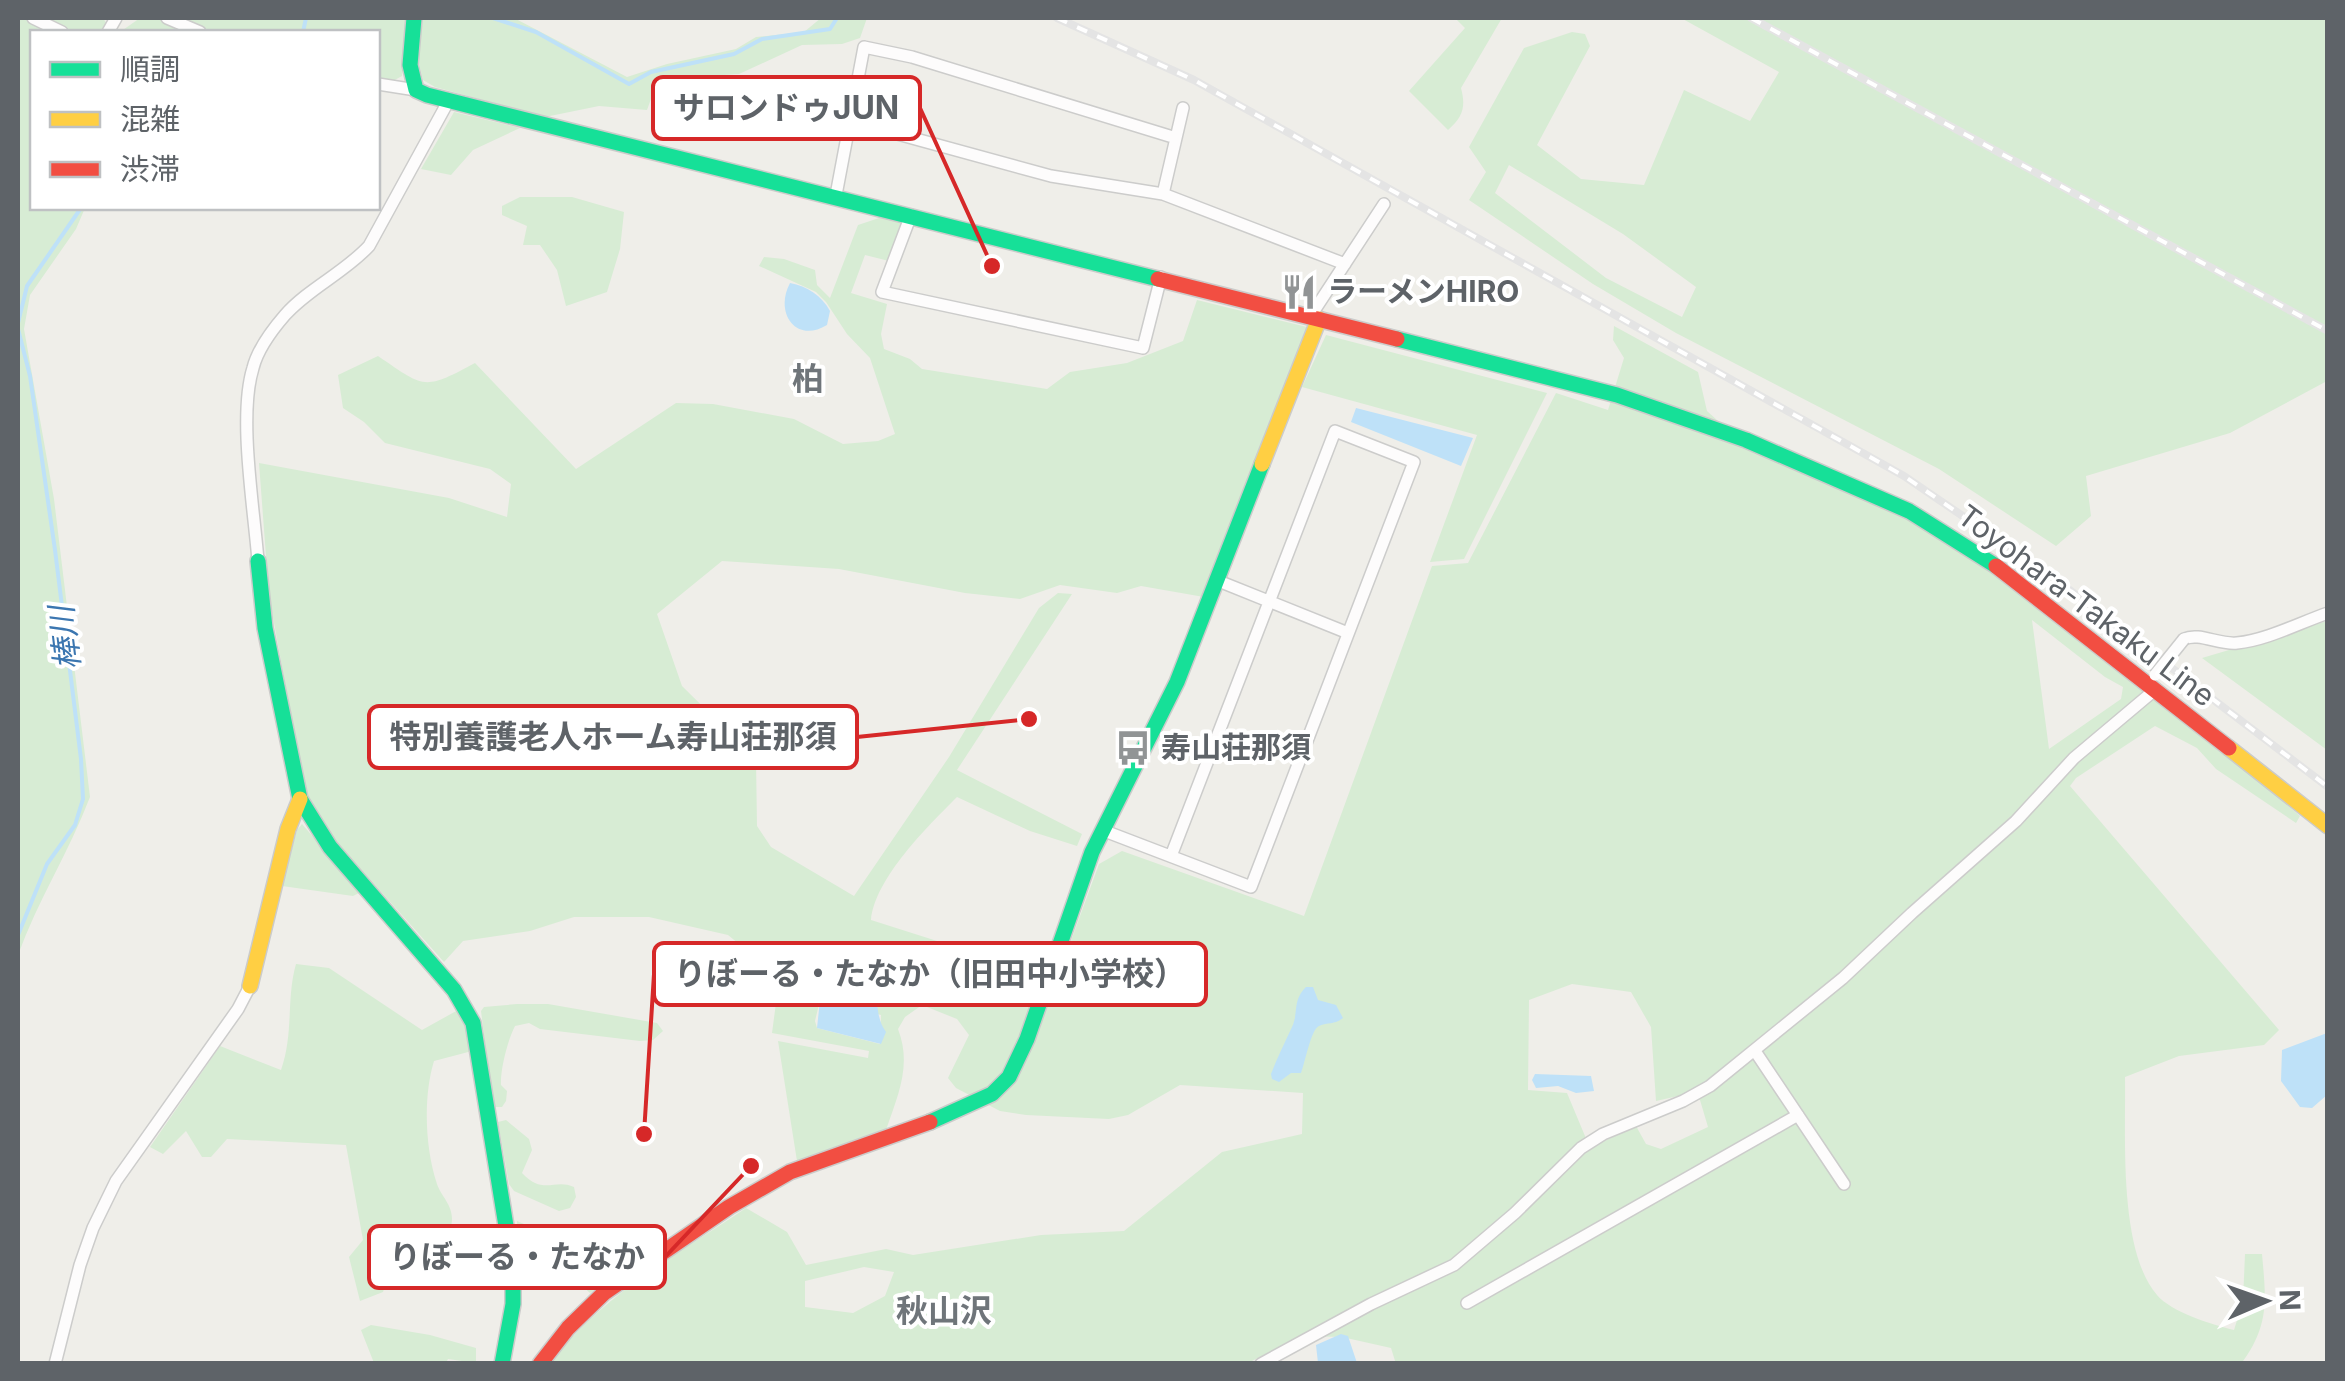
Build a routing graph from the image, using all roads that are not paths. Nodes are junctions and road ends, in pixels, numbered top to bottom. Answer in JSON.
{"nodes":[{"id":1,"x":33,"y":18,"type":"edge"},
{"id":2,"x":167,"y":18,"type":"edge"},
{"id":3,"x":414,"y":18,"type":"edge"},
{"id":4,"x":58,"y":30,"type":"edge"},
{"id":5,"x":195,"y":30,"type":"edge"},
{"id":6,"x":380,"y":84,"type":"edge"},
{"id":7,"x":416,"y":90,"type":"junction"},
{"id":8,"x":449,"y":100,"type":"junction"},
{"id":9,"x":1184,"y":108,"type":"dead end"},
{"id":10,"x":850,"y":121,"type":"junction"},
{"id":11,"x":1176,"y":138,"type":"junction"},
{"id":12,"x":1162,"y":194,"type":"junction"},
{"id":13,"x":836,"y":195,"type":"junction"},
{"id":14,"x":1384,"y":204,"type":"dead end"},
{"id":15,"x":912,"y":215,"type":"junction"},
{"id":16,"x":1344,"y":264,"type":"junction"},
{"id":17,"x":1161,"y":277,"type":"junction"},
{"id":18,"x":1315,"y":318,"type":"junction"},
{"id":19,"x":258,"y":562,"type":"joint"},
{"id":20,"x":1216,"y":580,"type":"junction"},
{"id":21,"x":1269,"y":602,"type":"junction"},
{"id":22,"x":2328,"y":613,"type":"edge"},
{"id":23,"x":1348,"y":633,"type":"junction"},
{"id":24,"x":2153,"y":683,"type":"junction"},
{"id":25,"x":300,"y":799,"type":"junction"},
{"id":26,"x":2328,"y":826,"type":"edge"},
{"id":27,"x":1102,"y":830,"type":"junction"},
{"id":28,"x":1171,"y":856,"type":"junction"},
{"id":29,"x":250,"y":986,"type":"joint"},
{"id":30,"x":1755,"y":1051,"type":"junction"},
{"id":31,"x":1798,"y":1115,"type":"junction"},
{"id":32,"x":1844,"y":1184,"type":"dead end"},
{"id":33,"x":1466,"y":1303,"type":"dead end"},
{"id":34,"x":55,"y":1364,"type":"edge"},
{"id":35,"x":502,"y":1364,"type":"edge"},
{"id":36,"x":540,"y":1364,"type":"edge"},
{"id":37,"x":1261,"y":1364,"type":"edge"}],
"edges":[{"from":1,"to":4,"type":"street"},
{"from":2,"to":5,"type":"street"},
{"from":3,"to":7,"type":"street"},
{"from":6,"to":7,"type":"street"},
{"from":7,"to":8,"type":"street","name":"Toyohara-Takaku Line"},
{"from":8,"to":13,"type":"street","name":"Toyohara-Takaku Line"},
{"from":8,"to":19,"type":"street"},
{"from":9,"to":11,"type":"street"},
{"from":10,"to":11,"type":"street"},
{"from":10,"to":12,"type":"street"},
{"from":10,"to":13,"type":"street"},
{"from":11,"to":12,"type":"street"},
{"from":12,"to":16,"type":"street"},
{"from":13,"to":15,"type":"street","name":"Toyohara-Takaku Line"},
{"from":14,"to":16,"type":"street"},
{"from":15,"to":17,"type":"street","name":"Toyohara-Takaku Line"},
{"from":15,"to":17,"type":"street"},
{"from":16,"to":18,"type":"street"},
{"from":17,"to":18,"type":"street","name":"Toyohara-Takaku Line"},
{"from":18,"to":20,"type":"street"},
{"from":18,"to":24,"type":"street","name":"Toyohara-Takaku Line"},
{"from":19,"to":25,"type":"street"},
{"from":20,"to":21,"type":"street"},
{"from":20,"to":27,"type":"street"},
{"from":21,"to":23,"type":"street"},
{"from":21,"to":23,"type":"street"},
{"from":21,"to":28,"type":"street"},
{"from":22,"to":24,"type":"street","bridge":true},
{"from":23,"to":28,"type":"street"},
{"from":24,"to":26,"type":"street","name":"Toyohara-Takaku Line"},
{"from":24,"to":30,"type":"street"},
{"from":25,"to":29,"type":"street"},
{"from":25,"to":35,"type":"street"},
{"from":27,"to":28,"type":"street"},
{"from":27,"to":36,"type":"street"},
{"from":29,"to":34,"type":"street"},
{"from":30,"to":31,"type":"street"},
{"from":30,"to":37,"type":"street"},
{"from":31,"to":32,"type":"street"},
{"from":31,"to":33,"type":"street"}]}
